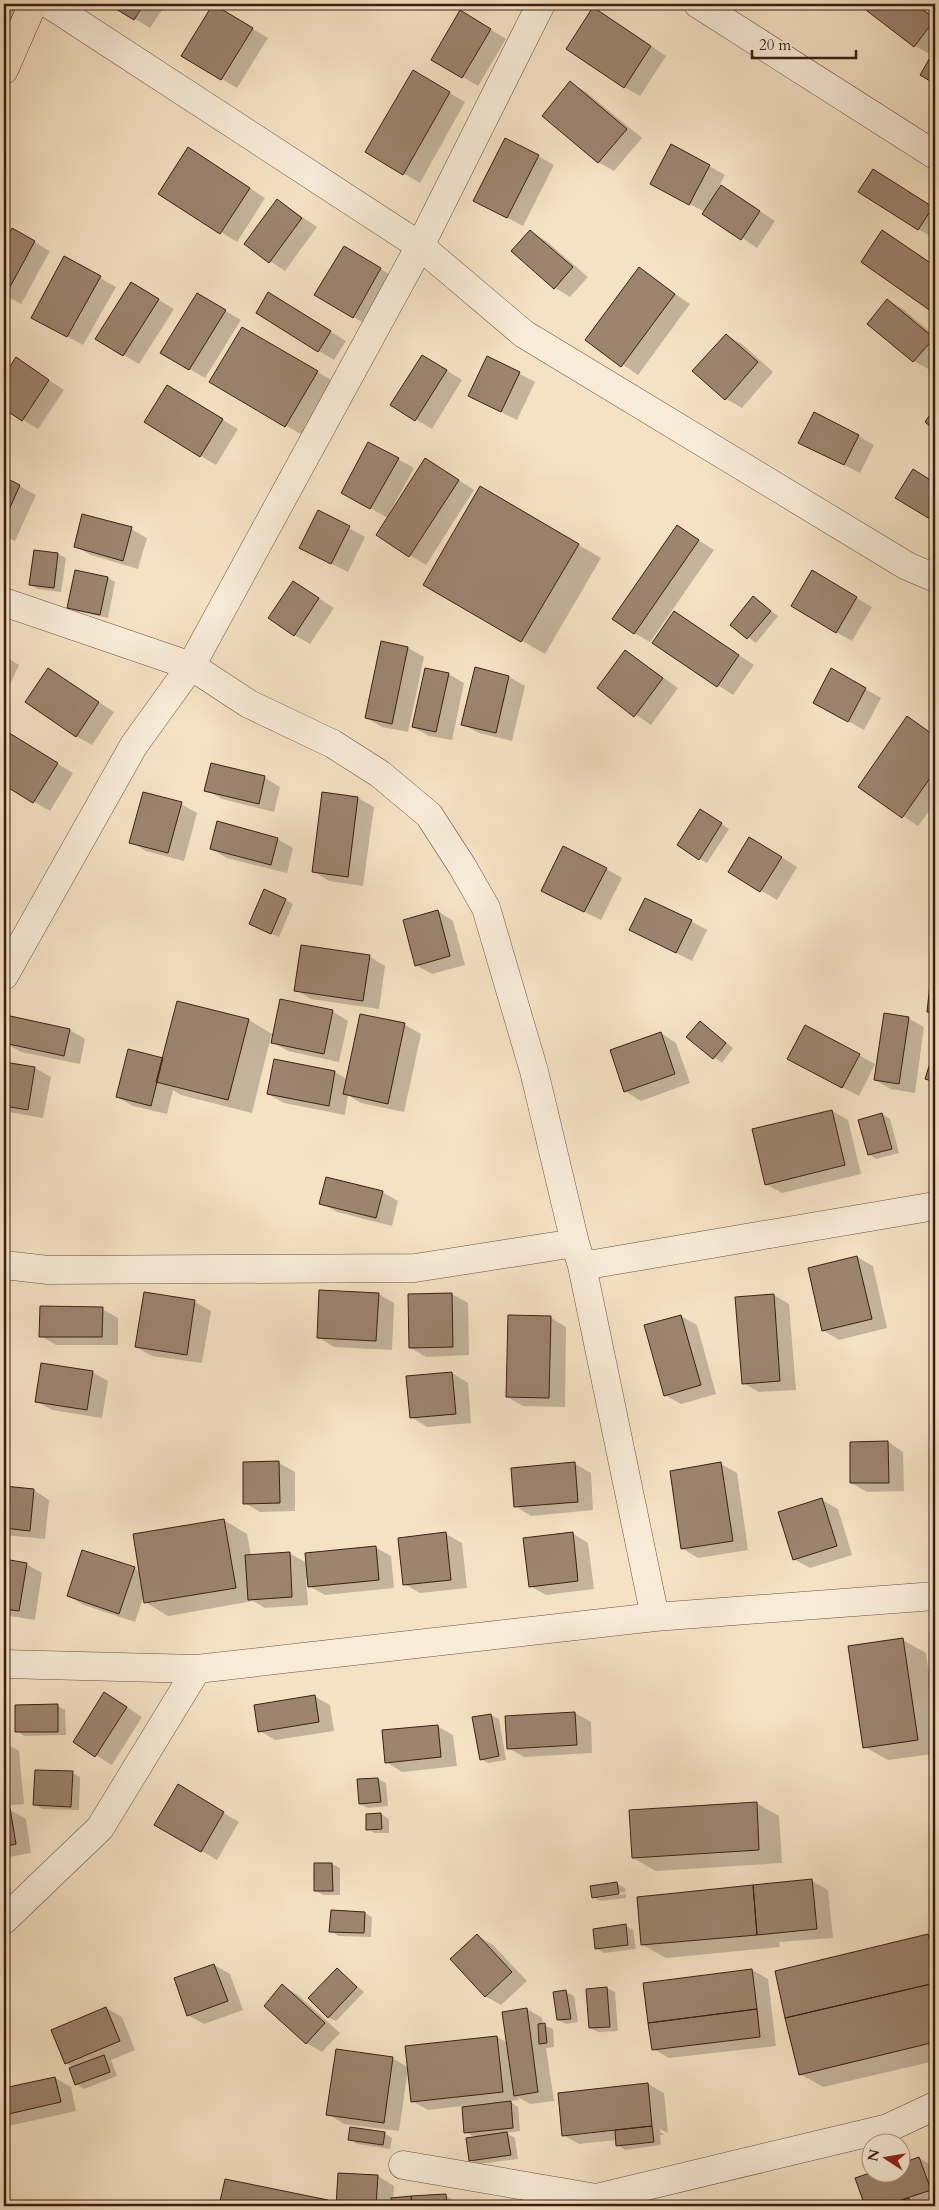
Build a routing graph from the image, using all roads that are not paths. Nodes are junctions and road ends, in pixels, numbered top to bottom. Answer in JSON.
{"nodes":[{"id":1,"x":32,"y":4,"type":"edge"},
{"id":2,"x":49,"y":4,"type":"edge"},
{"id":3,"x":541,"y":4,"type":"edge"},
{"id":4,"x":698,"y":4,"type":"edge"},
{"id":5,"x":4,"y":70,"type":"edge"},
{"id":6,"x":935,"y":155,"type":"edge"},
{"id":7,"x":420,"y":246,"type":"junction"},
{"id":8,"x":935,"y":578,"type":"edge"},
{"id":9,"x":4,"y":602,"type":"edge"},
{"id":10,"x":191,"y":666,"type":"junction"},
{"id":11,"x":4,"y":976,"type":"edge"},
{"id":12,"x":935,"y":1206,"type":"edge"},
{"id":13,"x":578,"y":1254,"type":"junction"},
{"id":14,"x":4,"y":1265,"type":"edge"},
{"id":15,"x":935,"y":1596,"type":"edge"},
{"id":16,"x":655,"y":1617,"type":"junction"},
{"id":17,"x":4,"y":1664,"type":"edge"},
{"id":18,"x":197,"y":1669,"type":"junction"},
{"id":19,"x":4,"y":1920,"type":"edge"},
{"id":20,"x":935,"y":2106,"type":"edge"},
{"id":21,"x":403,"y":2165,"type":"dead end"}],
"edges":[{"from":1,"to":5,"type":"main road"},
{"from":2,"to":7,"type":"street"},
{"from":3,"to":7,"type":"street"},
{"from":4,"to":6,"type":"street"},
{"from":7,"to":8,"type":"street"},
{"from":7,"to":10,"type":"street"},
{"from":9,"to":10,"type":"street"},
{"from":10,"to":11,"type":"street"},
{"from":10,"to":13,"type":"street"},
{"from":12,"to":13,"type":"street"},
{"from":13,"to":14,"type":"street"},
{"from":13,"to":16,"type":"street"},
{"from":15,"to":16,"type":"street"},
{"from":16,"to":18,"type":"street"},
{"from":17,"to":18,"type":"street"},
{"from":18,"to":19,"type":"street"},
{"from":20,"to":21,"type":"street"}]}
